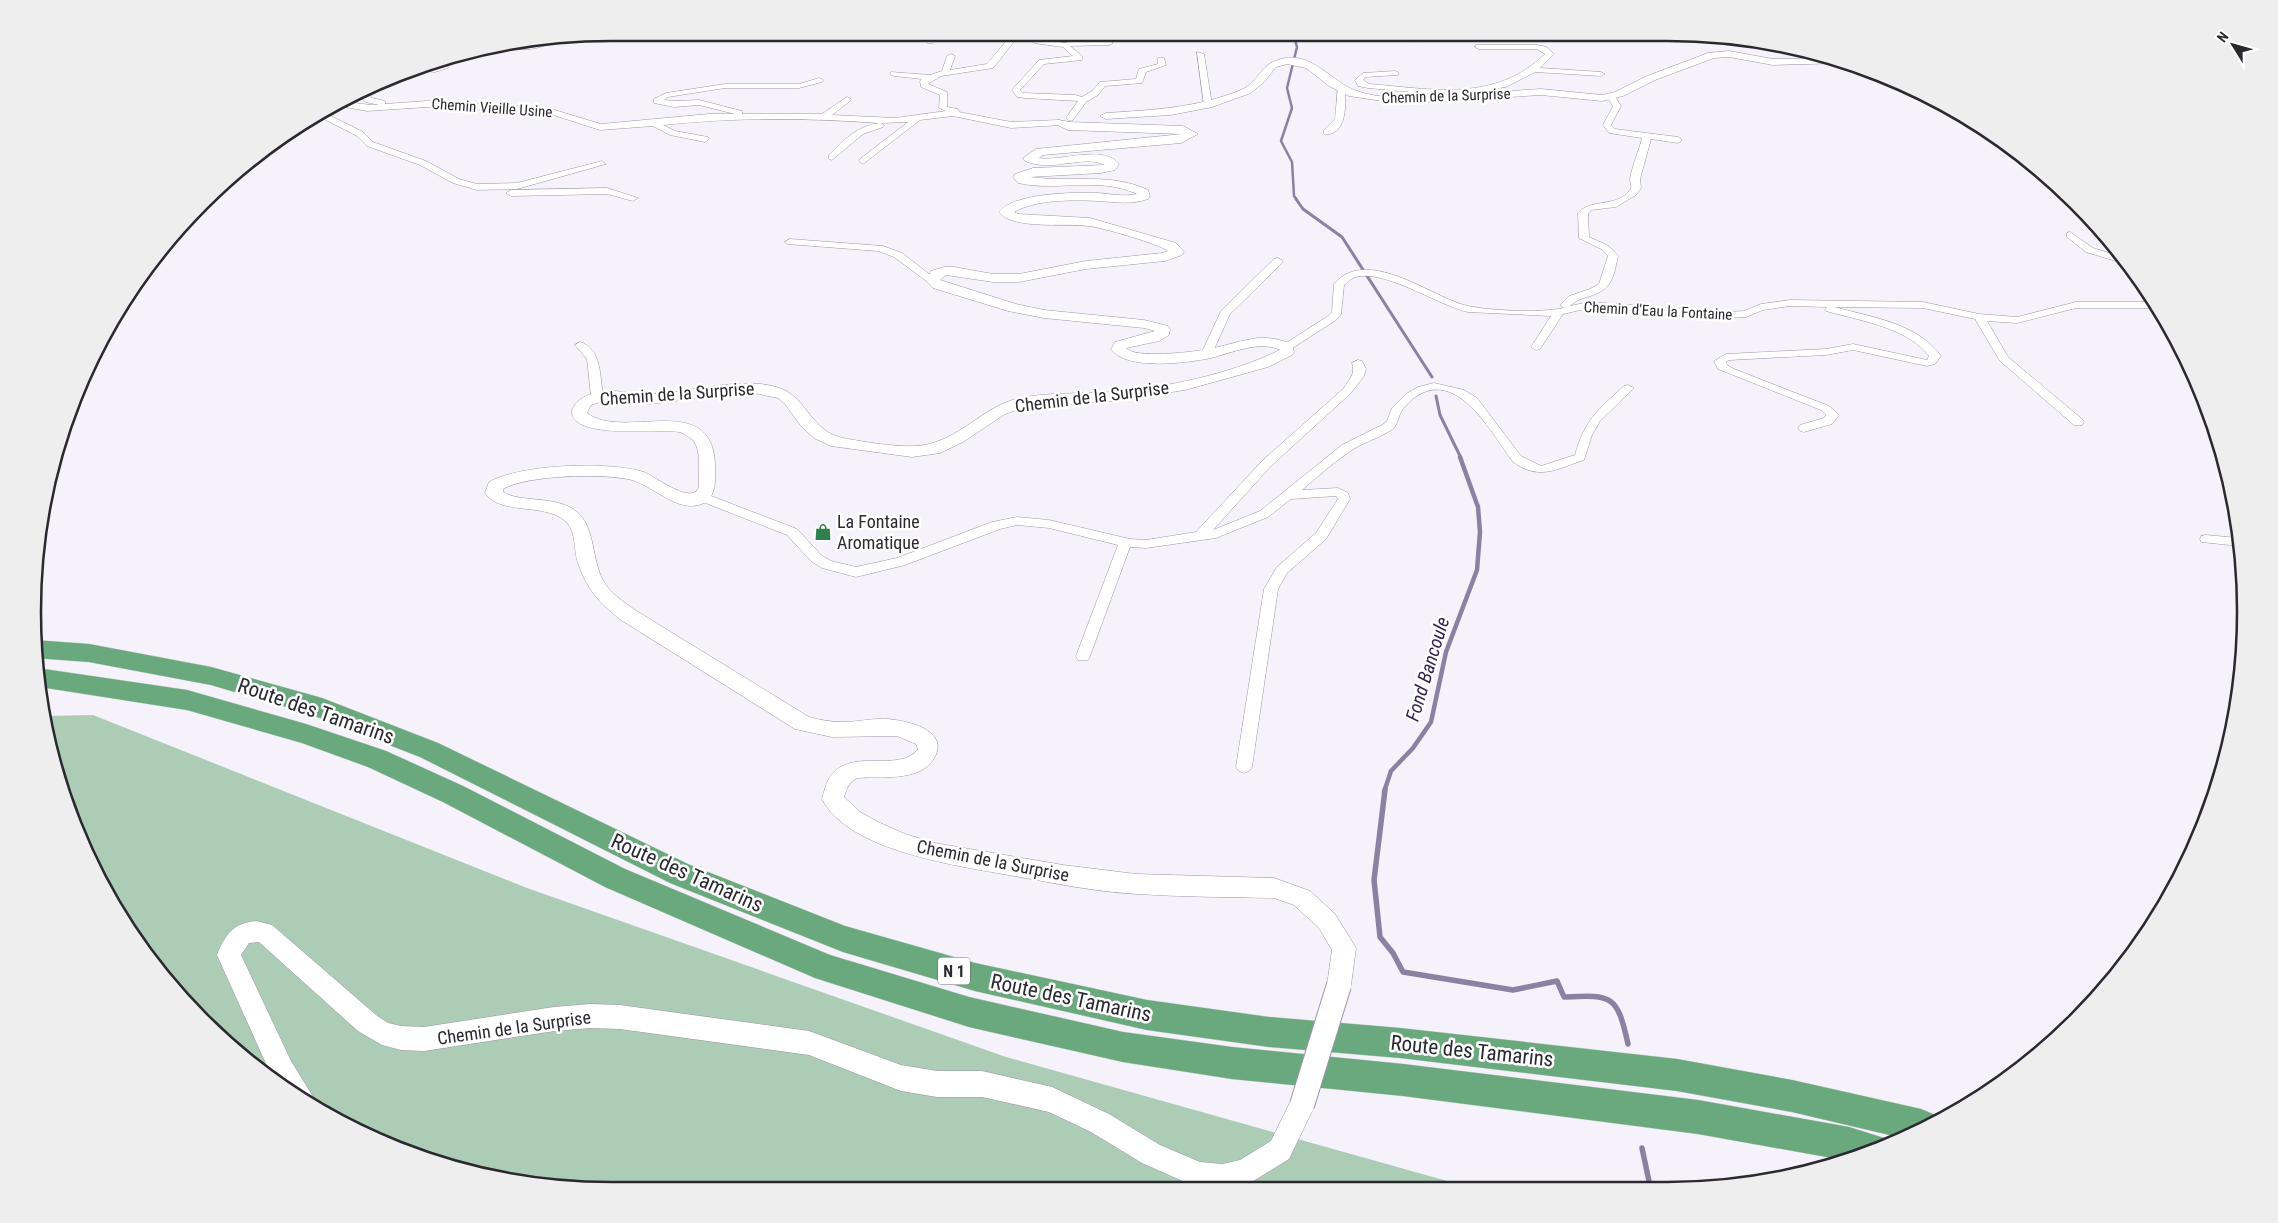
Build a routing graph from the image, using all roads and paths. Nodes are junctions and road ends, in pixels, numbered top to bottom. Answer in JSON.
{"nodes":[{"id":1,"x":1010,"y":41,"type":"edge"},
{"id":2,"x":1037,"y":41,"type":"edge"},
{"id":3,"x":1109,"y":43,"type":"dead end"},
{"id":4,"x":1065,"y":45,"type":"junction"},
{"id":5,"x":1479,"y":47,"type":"dead end"},
{"id":6,"x":1200,"y":54,"type":"dead end"},
{"id":7,"x":951,"y":56,"type":"dead end"},
{"id":8,"x":1160,"y":60,"type":"dead end"},
{"id":9,"x":1815,"y":61,"type":"edge"},
{"id":10,"x":1533,"y":70,"type":"junction"},
{"id":11,"x":945,"y":73,"type":"junction"},
{"id":12,"x":1395,"y":73,"type":"dead end"},
{"id":13,"x":894,"y":74,"type":"dead end"},
{"id":14,"x":1601,"y":74,"type":"dead end"},
{"id":15,"x":930,"y":77,"type":"junction"},
{"id":16,"x":819,"y":80,"type":"dead end"},
{"id":17,"x":1341,"y":89,"type":"junction"},
{"id":18,"x":1449,"y":95,"type":"junction"},
{"id":19,"x":365,"y":97,"type":"edge"},
{"id":20,"x":1611,"y":97,"type":"junction"},
{"id":21,"x":847,"y":99,"type":"dead end"},
{"id":22,"x":1084,"y":100,"type":"junction"},
{"id":23,"x":396,"y":105,"type":"junction"},
{"id":24,"x":1208,"y":105,"type":"junction"},
{"id":25,"x":349,"y":106,"type":"edge"},
{"id":26,"x":967,"y":116,"type":"junction"},
{"id":27,"x":328,"y":117,"type":"edge"},
{"id":28,"x":824,"y":117,"type":"junction"},
{"id":29,"x":756,"y":118,"type":"junction"},
{"id":30,"x":913,"y":120,"type":"junction"},
{"id":31,"x":1064,"y":120,"type":"junction"},
{"id":32,"x":661,"y":122,"type":"junction"},
{"id":33,"x":1327,"y":132,"type":"dead end"},
{"id":34,"x":1647,"y":137,"type":"junction"},
{"id":35,"x":705,"y":139,"type":"dead end"},
{"id":36,"x":1678,"y":140,"type":"dead end"},
{"id":37,"x":832,"y":157,"type":"dead end"},
{"id":38,"x":863,"y":161,"type":"dead end"},
{"id":39,"x":602,"y":164,"type":"dead end"},
{"id":40,"x":486,"y":188,"type":"junction"},
{"id":41,"x":633,"y":198,"type":"dead end"},
{"id":42,"x":2070,"y":235,"type":"dead end"},
{"id":43,"x":790,"y":242,"type":"dead end"},
{"id":44,"x":2113,"y":257,"type":"edge"},
{"id":45,"x":1278,"y":261,"type":"dead end"},
{"id":46,"x":1374,"y":272,"type":"joint"},
{"id":47,"x":933,"y":280,"type":"junction"},
{"id":48,"x":1807,"y":303,"type":"junction"},
{"id":49,"x":2147,"y":305,"type":"edge"},
{"id":50,"x":1562,"y":311,"type":"junction"},
{"id":51,"x":1979,"y":317,"type":"junction"},
{"id":52,"x":580,"y":345,"type":"dead end"},
{"id":53,"x":1287,"y":347,"type":"junction"},
{"id":54,"x":1536,"y":347,"type":"dead end"},
{"id":55,"x":1207,"y":354,"type":"junction"},
{"id":56,"x":1358,"y":363,"type":"dead end"},
{"id":57,"x":1628,"y":388,"type":"dead end"},
{"id":58,"x":597,"y":396,"type":"junction"},
{"id":59,"x":2078,"y":422,"type":"dead end"},
{"id":60,"x":1804,"y":428,"type":"dead end"},
{"id":61,"x":1288,"y":495,"type":"junction"},
{"id":62,"x":702,"y":497,"type":"junction"},
{"id":63,"x":1200,"y":536,"type":"junction"},
{"id":64,"x":2206,"y":539,"type":"dead end"},
{"id":65,"x":2232,"y":541,"type":"edge"},
{"id":66,"x":1126,"y":542,"type":"junction"},
{"id":67,"x":42,"y":650,"type":"edge"},
{"id":68,"x":1083,"y":656,"type":"dead end"},
{"id":69,"x":45,"y":677,"type":"edge"},
{"id":70,"x":1244,"y":767,"type":"dead end"},
{"id":71,"x":291,"y":1083,"type":"edge"},
{"id":72,"x":1915,"y":1125,"type":"edge"},
{"id":73,"x":1861,"y":1147,"type":"edge"}],
"edges":[{"from":1,"to":11,"type":"street"},
{"from":2,"to":4,"type":"street"},
{"from":3,"to":4,"type":"street"},
{"from":4,"to":22,"type":"street"},
{"from":5,"to":10,"type":"street"},
{"from":6,"to":24,"type":"street"},
{"from":7,"to":11,"type":"street"},
{"from":8,"to":22,"type":"street"},
{"from":9,"to":20,"type":"main road","name":"Chemin de la Surprise"},
{"from":10,"to":14,"type":"street"},
{"from":10,"to":18,"type":"street"},
{"from":11,"to":15,"type":"street"},
{"from":12,"to":18,"type":"street"},
{"from":13,"to":15,"type":"street"},
{"from":15,"to":26,"type":"street"},
{"from":16,"to":29,"type":"street"},
{"from":17,"to":18,"type":"main road","name":"Chemin de la Surprise"},
{"from":17,"to":24,"type":"main road","name":"Chemin de la Surprise"},
{"from":17,"to":33,"type":"street"},
{"from":18,"to":20,"type":"main road","name":"Chemin de la Surprise"},
{"from":19,"to":23,"type":"street"},
{"from":20,"to":34,"type":"street"},
{"from":21,"to":28,"type":"street"},
{"from":22,"to":31,"type":"street"},
{"from":23,"to":25,"type":"street","name":"Chemin Vieille Usine"},
{"from":23,"to":32,"type":"street","name":"Chemin Vieille Usine"},
{"from":24,"to":31,"type":"main road","name":"Chemin de la Surprise"},
{"from":26,"to":30,"type":"street","name":"Chemin Vieille Usine"},
{"from":26,"to":31,"type":"street","name":"Chemin Vieille Usine"},
{"from":27,"to":40,"type":"street"},
{"from":28,"to":29,"type":"street","name":"Chemin Vieille Usine"},
{"from":28,"to":30,"type":"street","name":"Chemin Vieille Usine"},
{"from":29,"to":32,"type":"street","name":"Chemin Vieille Usine"},
{"from":30,"to":37,"type":"street","name":"Chemin Vieille Usine"},
{"from":30,"to":38,"type":"street","name":"Chemin Vieille Usine"},
{"from":31,"to":47,"type":"main road"},
{"from":32,"to":35,"type":"street"},
{"from":34,"to":36,"type":"street"},
{"from":34,"to":50,"type":"street"},
{"from":39,"to":40,"type":"street"},
{"from":40,"to":41,"type":"street"},
{"from":42,"to":44,"type":"street"},
{"from":43,"to":47,"type":"street"},
{"from":45,"to":55,"type":"street"},
{"from":46,"to":50,"type":"street","name":"Chemin d'Eau la Fontaine"},
{"from":46,"to":53,"type":"street","name":"Chemin d'Eau la Fontaine"},
{"from":47,"to":55,"type":"main road","name":"Chemin de la Surprise"},
{"from":48,"to":50,"type":"street","name":"Chemin d'Eau la Fontaine"},
{"from":48,"to":51,"type":"street","name":"Chemin d'Eau la Fontaine"},
{"from":48,"to":60,"type":"street","name":"Chemin d'Eau la Fontaine"},
{"from":49,"to":51,"type":"street","name":"Chemin d'Eau la Fontaine"},
{"from":50,"to":54,"type":"street"},
{"from":51,"to":59,"type":"street"},
{"from":52,"to":58,"type":"street"},
{"from":53,"to":55,"type":"main road","name":"Chemin de la Surprise"},
{"from":53,"to":58,"type":"main road","name":"Chemin de la Surprise"},
{"from":56,"to":63,"type":"street"},
{"from":57,"to":61,"type":"street"},
{"from":58,"to":62,"type":"main road","name":"Chemin de la Surprise"},
{"from":61,"to":63,"type":"street"},
{"from":61,"to":70,"type":"street"},
{"from":62,"to":66,"type":"street"},
{"from":62,"to":71,"type":"main road","name":"Chemin de la Surprise","bridge":true},
{"from":63,"to":66,"type":"street"},
{"from":64,"to":65,"type":"street"},
{"from":66,"to":68,"type":"street"},
{"from":67,"to":72,"type":"highway","name":"Route des Tamarins","number":"N 1"},
{"from":69,"to":73,"type":"highway","name":"Route des Tamarins","number":"N 1"}]}
